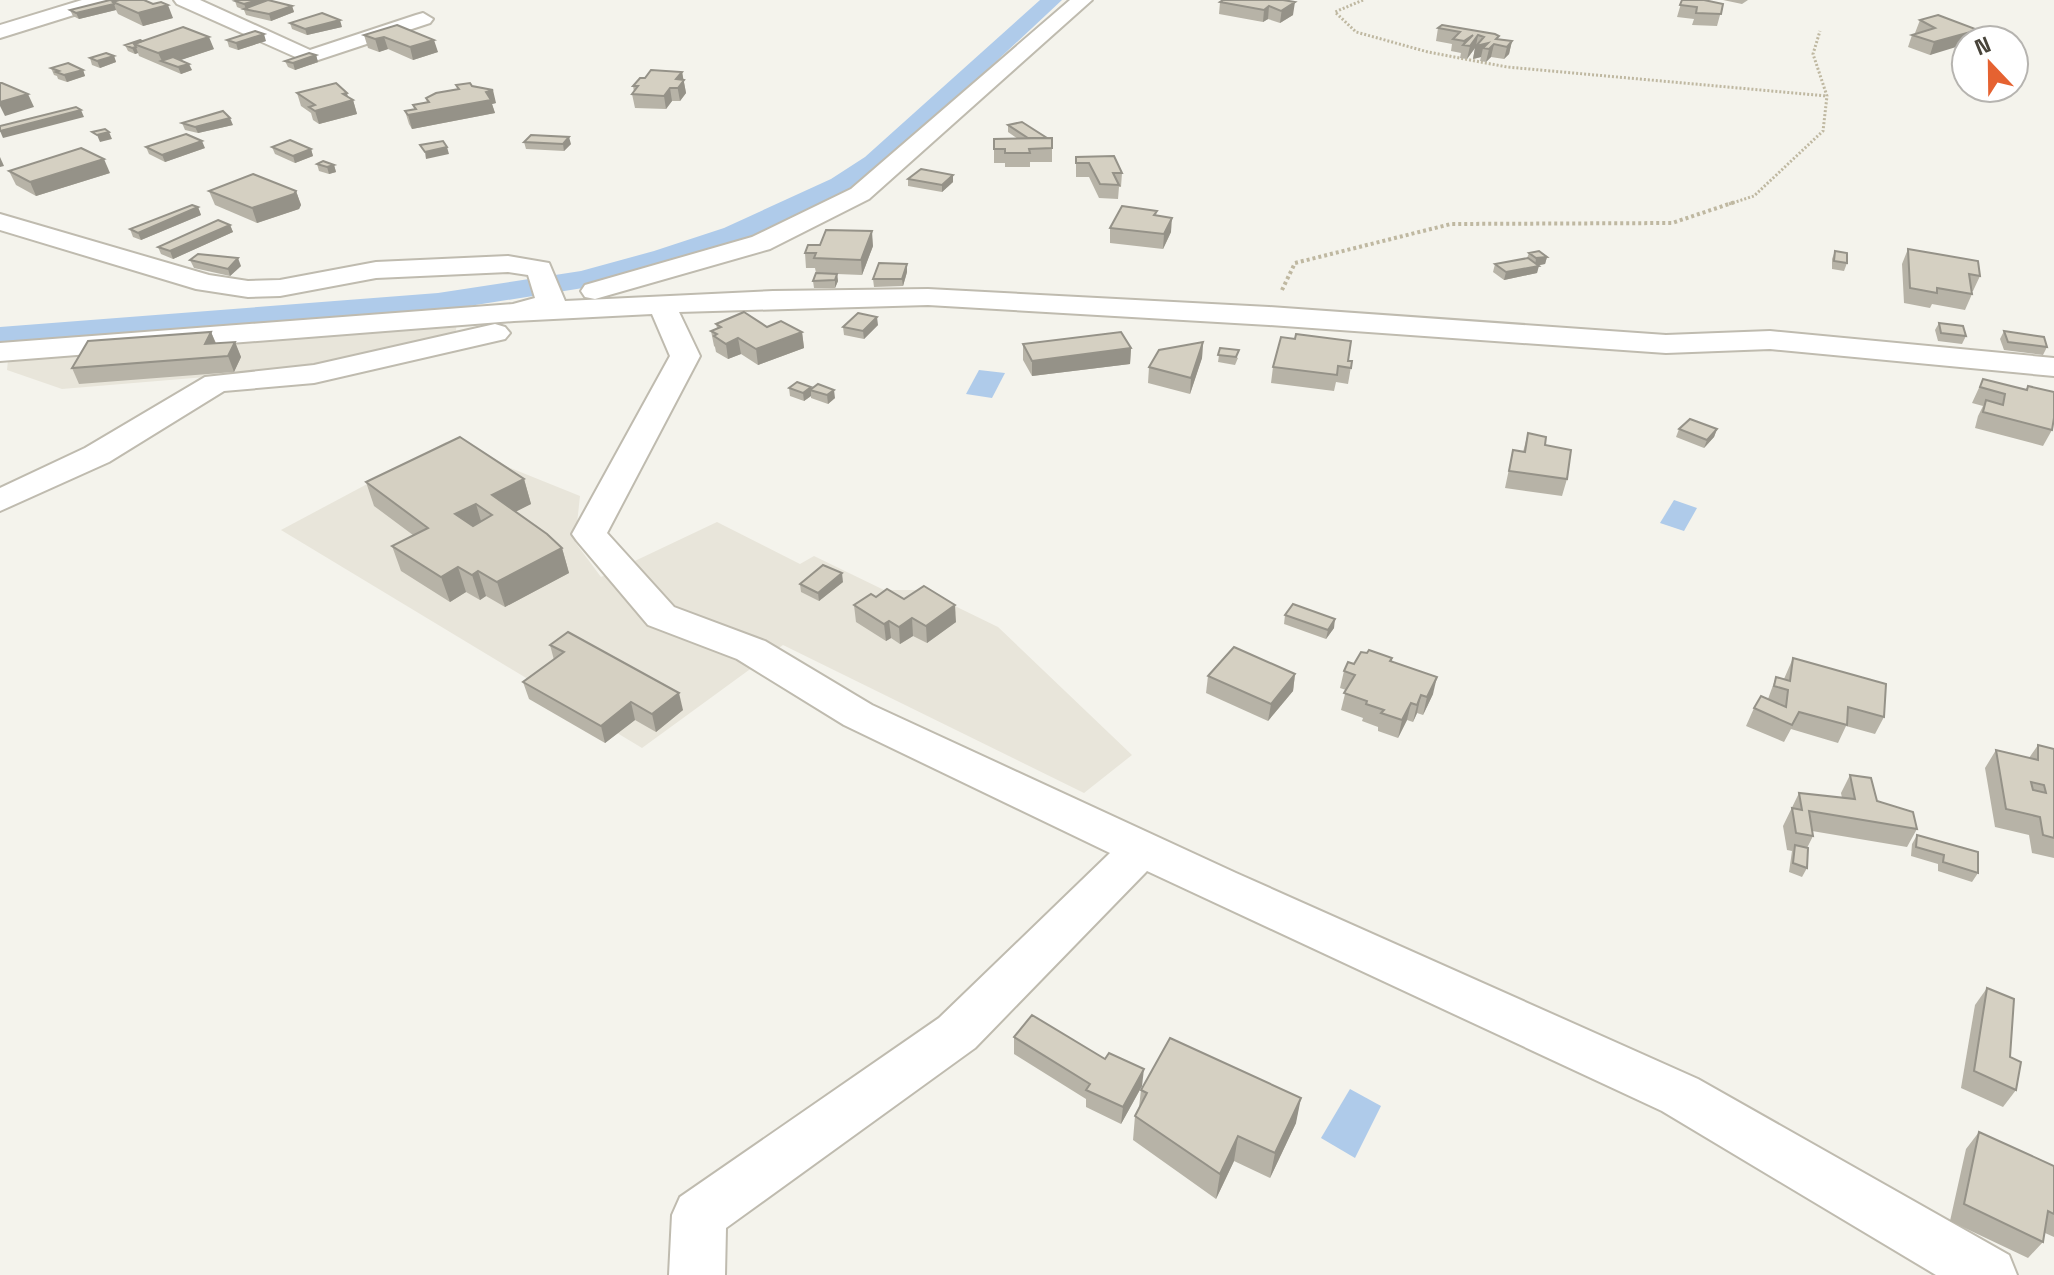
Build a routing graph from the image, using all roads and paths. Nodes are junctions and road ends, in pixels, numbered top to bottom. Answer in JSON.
{"nodes":[{"id":1,"x":102,"y":0,"type":"edge"},
{"id":2,"x":184,"y":0,"type":"edge"},
{"id":3,"x":1363,"y":0,"type":"edge"},
{"id":4,"x":1048,"y":2,"type":"dead end"},
{"id":5,"x":1078,"y":3,"type":"edge"},
{"id":6,"x":423,"y":19,"type":"dead end"},
{"id":7,"x":1820,"y":31,"type":"dead end"},
{"id":8,"x":0,"y":32,"type":"edge"},
{"id":9,"x":1827,"y":96,"type":"junction"},
{"id":10,"x":0,"y":222,"type":"edge"},
{"id":11,"x":662,"y":305,"type":"junction"},
{"id":12,"x":561,"y":306,"type":"junction"},
{"id":13,"x":1269,"y":316,"type":"junction"},
{"id":14,"x":0,"y":352,"type":"edge"},
{"id":15,"x":2054,"y":367,"type":"edge"},
{"id":16,"x":0,"y":501,"type":"edge"},
{"id":17,"x":1142,"y":849,"type":"junction"},
{"id":18,"x":697,"y":1275,"type":"edge"},
{"id":19,"x":1989,"y":1275,"type":"edge"}],
"edges":[{"from":1,"to":8,"type":"street"},
{"from":2,"to":6,"type":"street"},
{"from":3,"to":9,"type":"path"},
{"from":4,"to":5,"type":"street"},
{"from":5,"to":12,"type":"street"},
{"from":7,"to":9,"type":"path"},
{"from":9,"to":13,"type":"path"},
{"from":10,"to":12,"type":"street"},
{"from":11,"to":12,"type":"street"},
{"from":11,"to":13,"type":"street"},
{"from":11,"to":17,"type":"street"},
{"from":12,"to":14,"type":"street"},
{"from":12,"to":16,"type":"street"},
{"from":13,"to":15,"type":"street"},
{"from":17,"to":18,"type":"street"},
{"from":17,"to":19,"type":"street"}]}
